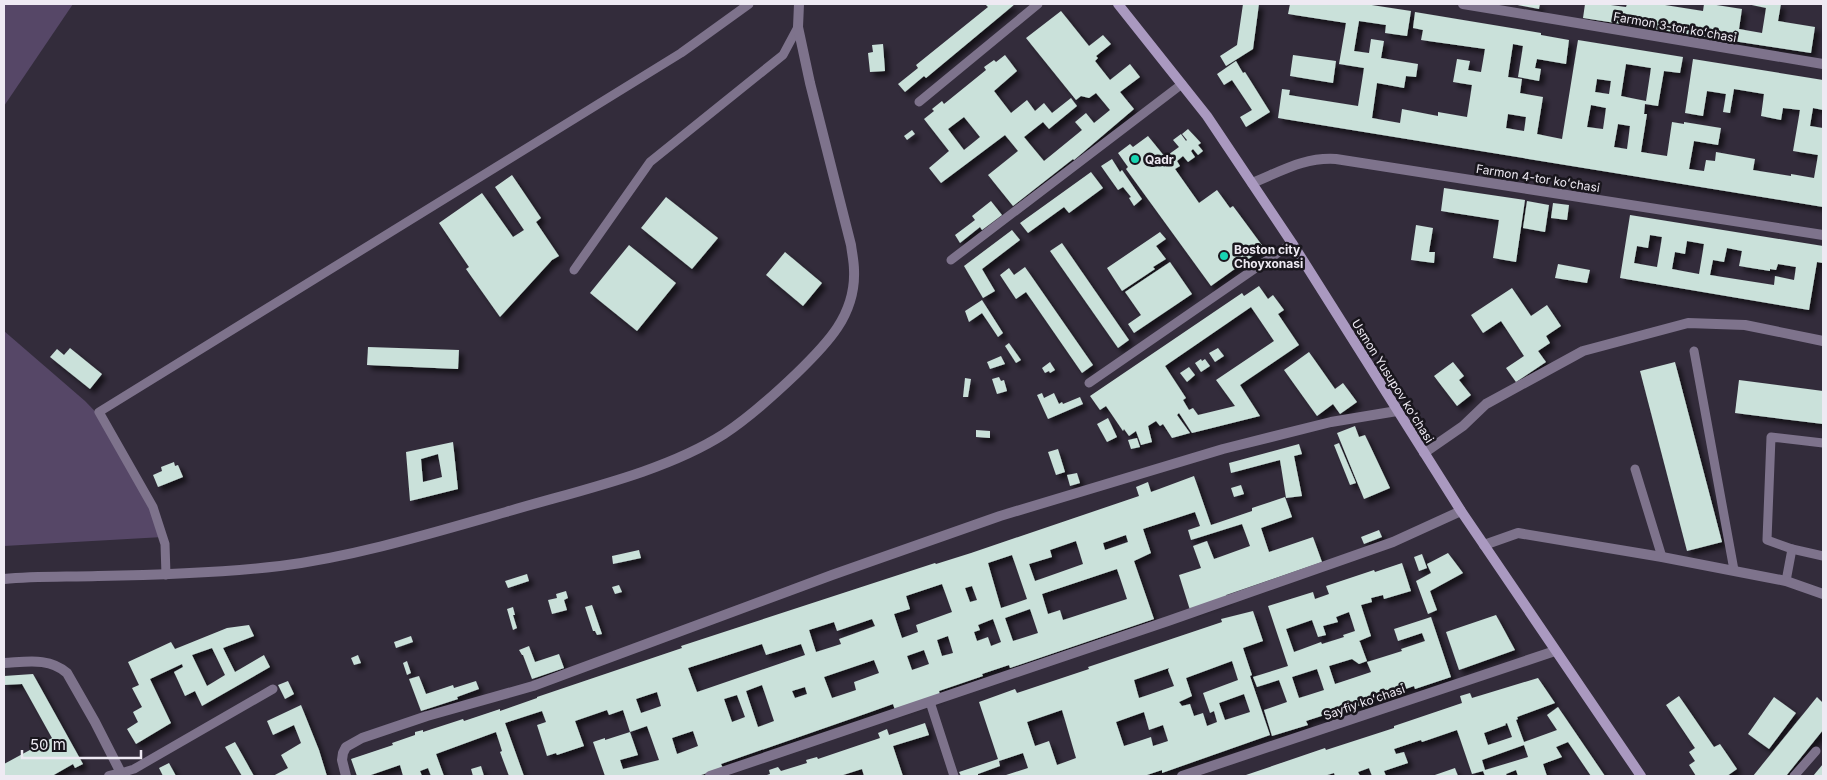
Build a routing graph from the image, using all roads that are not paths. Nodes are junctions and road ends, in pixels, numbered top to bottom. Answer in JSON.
{"nodes":[{"id":1,"x":749,"y":4,"type":"edge"},
{"id":2,"x":799,"y":4,"type":"edge"},
{"id":3,"x":1038,"y":4,"type":"edge"},
{"id":4,"x":1118,"y":4,"type":"edge"},
{"id":5,"x":1463,"y":4,"type":"edge"},
{"id":6,"x":798,"y":28,"type":"junction"},
{"id":7,"x":1823,"y":64,"type":"edge"},
{"id":8,"x":1182,"y":84,"type":"junction"},
{"id":9,"x":919,"y":102,"type":"dead end"},
{"id":10,"x":1252,"y":183,"type":"junction"},
{"id":11,"x":1823,"y":235,"type":"edge"},
{"id":12,"x":1292,"y":243,"type":"junction"},
{"id":13,"x":951,"y":260,"type":"dead end"},
{"id":14,"x":574,"y":270,"type":"dead end"},
{"id":15,"x":1823,"y":340,"type":"edge"},
{"id":16,"x":1694,"y":351,"type":"dead end"},
{"id":17,"x":1089,"y":383,"type":"dead end"},
{"id":18,"x":1397,"y":411,"type":"junction"},
{"id":19,"x":1823,"y":443,"type":"edge"},
{"id":20,"x":1424,"y":453,"type":"junction"},
{"id":21,"x":1636,"y":469,"type":"dead end"},
{"id":22,"x":1461,"y":511,"type":"junction"},
{"id":23,"x":1484,"y":545,"type":"junction"},
{"id":24,"x":1792,"y":548,"type":"junction"},
{"id":25,"x":1823,"y":556,"type":"edge"},
{"id":26,"x":1662,"y":557,"type":"junction"},
{"id":27,"x":1734,"y":570,"type":"junction"},
{"id":28,"x":166,"y":575,"type":"junction"},
{"id":29,"x":4,"y":579,"type":"edge"},
{"id":30,"x":1786,"y":580,"type":"junction"},
{"id":31,"x":1823,"y":594,"type":"edge"},
{"id":32,"x":1554,"y":651,"type":"junction"},
{"id":33,"x":4,"y":663,"type":"edge"},
{"id":34,"x":273,"y":689,"type":"dead end"},
{"id":35,"x":930,"y":702,"type":"junction"},
{"id":36,"x":1816,"y":751,"type":"dead end"},
{"id":37,"x":122,"y":774,"type":"edge"},
{"id":38,"x":109,"y":776,"type":"edge"},
{"id":39,"x":346,"y":776,"type":"edge"},
{"id":40,"x":710,"y":776,"type":"edge"},
{"id":41,"x":954,"y":776,"type":"edge"},
{"id":42,"x":1182,"y":776,"type":"edge"},
{"id":43,"x":1641,"y":776,"type":"edge"},
{"id":44,"x":1794,"y":776,"type":"edge"}],
"edges":[{"from":1,"to":28,"type":"lane"},
{"from":2,"to":6,"type":"street"},
{"from":3,"to":9,"type":"lane"},
{"from":4,"to":8,"type":"main road","name":"Usmon Yusupov ko'chasi"},
{"from":5,"to":7,"type":"street","name":"Farmon 3-tor koʻchasi"},
{"from":6,"to":14,"type":"lane"},
{"from":6,"to":28,"type":"street"},
{"from":8,"to":10,"type":"main road","name":"Usmon Yusupov ko'chasi"},
{"from":8,"to":13,"type":"lane"},
{"from":10,"to":11,"type":"street","name":"Farmon 4-tor koʻchasi"},
{"from":10,"to":12,"type":"main road","name":"Usmon Yusupov ko'chasi"},
{"from":12,"to":17,"type":"lane"},
{"from":12,"to":18,"type":"main road","name":"Usmon Yusupov ko'chasi"},
{"from":15,"to":20,"type":"street"},
{"from":16,"to":27,"type":"lane"},
{"from":18,"to":20,"type":"main road","name":"Usmon Yusupov ko'chasi"},
{"from":18,"to":39,"type":"street"},
{"from":19,"to":24,"type":"lane"},
{"from":20,"to":22,"type":"main road","name":"Usmon Yusupov ko'chasi"},
{"from":21,"to":26,"type":"lane"},
{"from":22,"to":23,"type":"main road","name":"Usmon Yusupov ko'chasi"},
{"from":22,"to":35,"type":"street"},
{"from":23,"to":26,"type":"street"},
{"from":23,"to":32,"type":"main road","name":"Usmon Yusupov ko'chasi"},
{"from":24,"to":25,"type":"lane"},
{"from":24,"to":30,"type":"lane"},
{"from":26,"to":27,"type":"street"},
{"from":27,"to":30,"type":"street"},
{"from":28,"to":29,"type":"street"},
{"from":30,"to":31,"type":"street"},
{"from":32,"to":42,"type":"street","name":"Sayfiy koʻchasi"},
{"from":32,"to":43,"type":"main road","name":"Usmon Yusupov ko'chasi"},
{"from":33,"to":37,"type":"street"},
{"from":34,"to":37,"type":"lane"},
{"from":35,"to":40,"type":"street"},
{"from":35,"to":41,"type":"lane"},
{"from":36,"to":44,"type":"lane"},
{"from":37,"to":38,"type":"street"}]}
